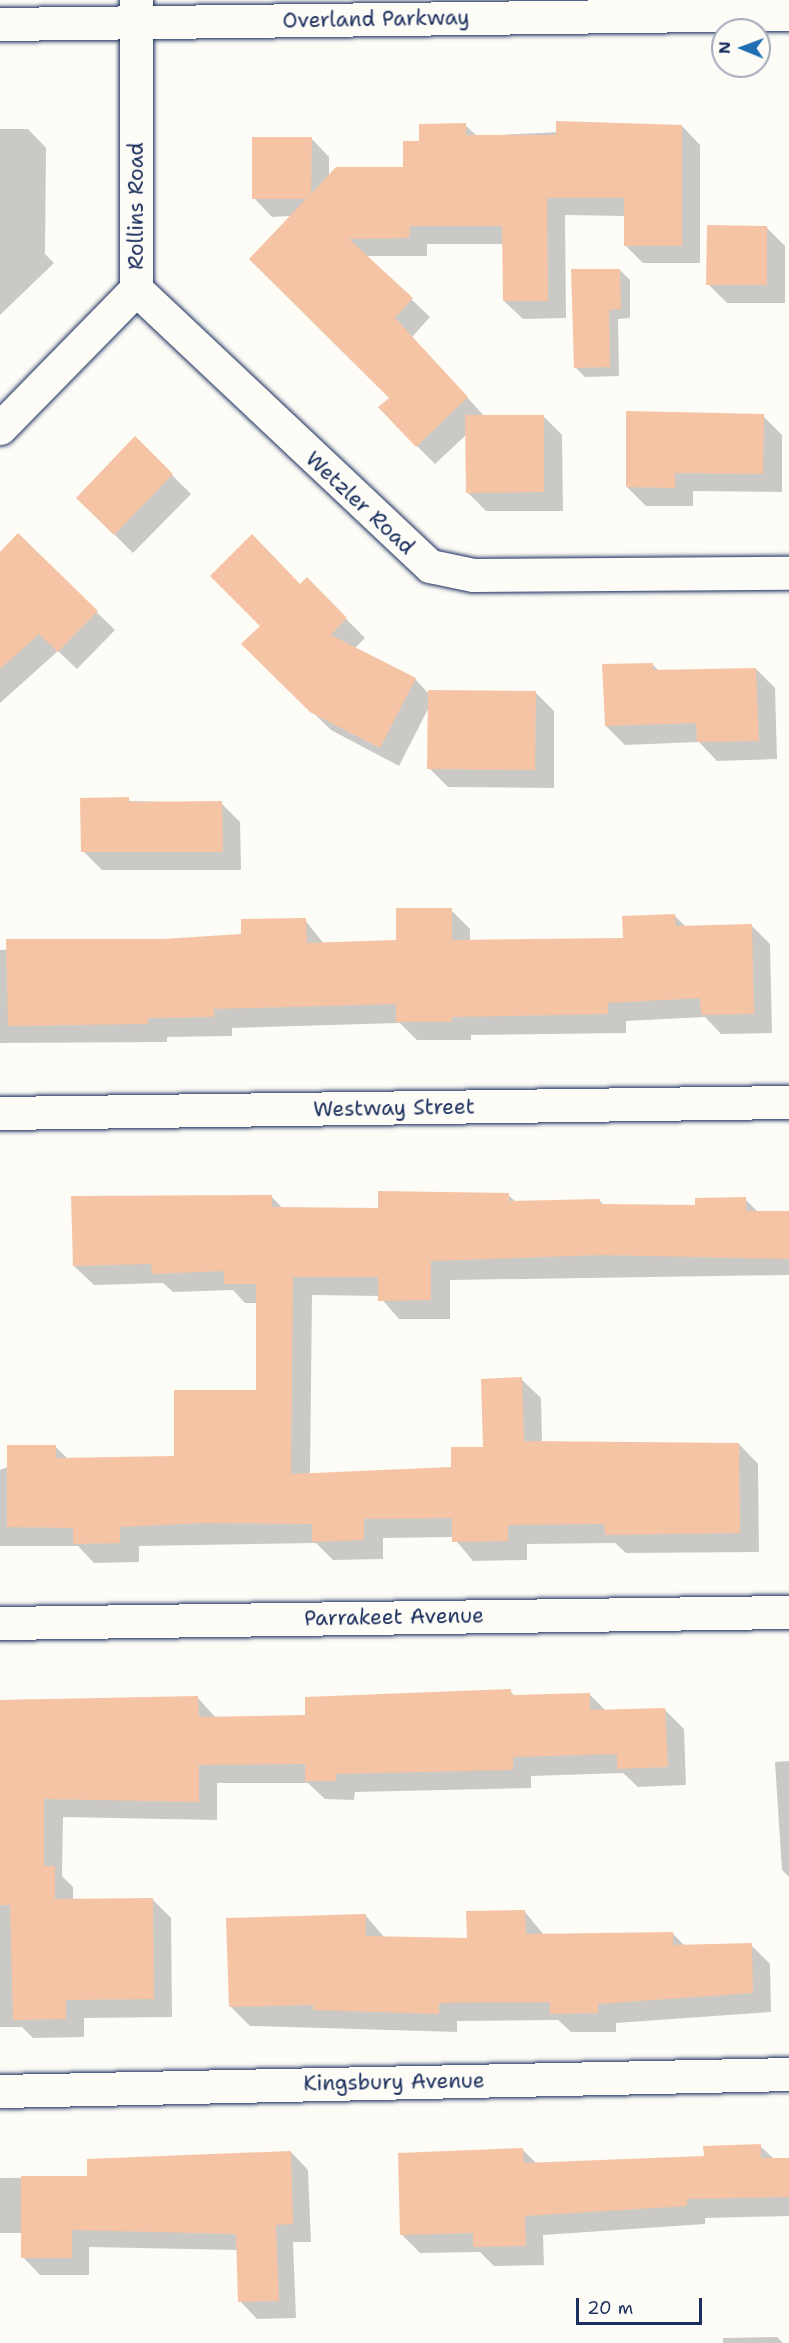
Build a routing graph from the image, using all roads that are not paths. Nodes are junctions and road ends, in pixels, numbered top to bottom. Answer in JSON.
{"nodes":[{"id":1,"x":136,"y":11,"type":"edge"},
{"id":2,"x":789,"y":14,"type":"edge"},
{"id":3,"x":0,"y":24,"type":"edge"},
{"id":4,"x":136,"y":289,"type":"junction"},
{"id":5,"x":0,"y":428,"type":"edge"},
{"id":6,"x":789,"y":573,"type":"edge"},
{"id":7,"x":789,"y":1102,"type":"edge"},
{"id":8,"x":0,"y":1113,"type":"edge"},
{"id":9,"x":789,"y":1612,"type":"edge"},
{"id":10,"x":0,"y":1623,"type":"edge"},
{"id":11,"x":789,"y":2074,"type":"edge"},
{"id":12,"x":0,"y":2091,"type":"edge"}],
"edges":[{"from":1,"to":2,"type":"street","name":"Overland Parkway"},
{"from":1,"to":3,"type":"street","name":"Overland Parkway"},
{"from":1,"to":4,"type":"street","name":"Rollins Road"},
{"from":4,"to":5,"type":"street","name":"Rollins Road"},
{"from":4,"to":6,"type":"street","name":"Wetzler Road"},
{"from":7,"to":8,"type":"street","name":"Westway Street"},
{"from":9,"to":10,"type":"street","name":"Parrakeet Avenue"},
{"from":11,"to":12,"type":"street","name":"Kingsbury Avenue"}]}
